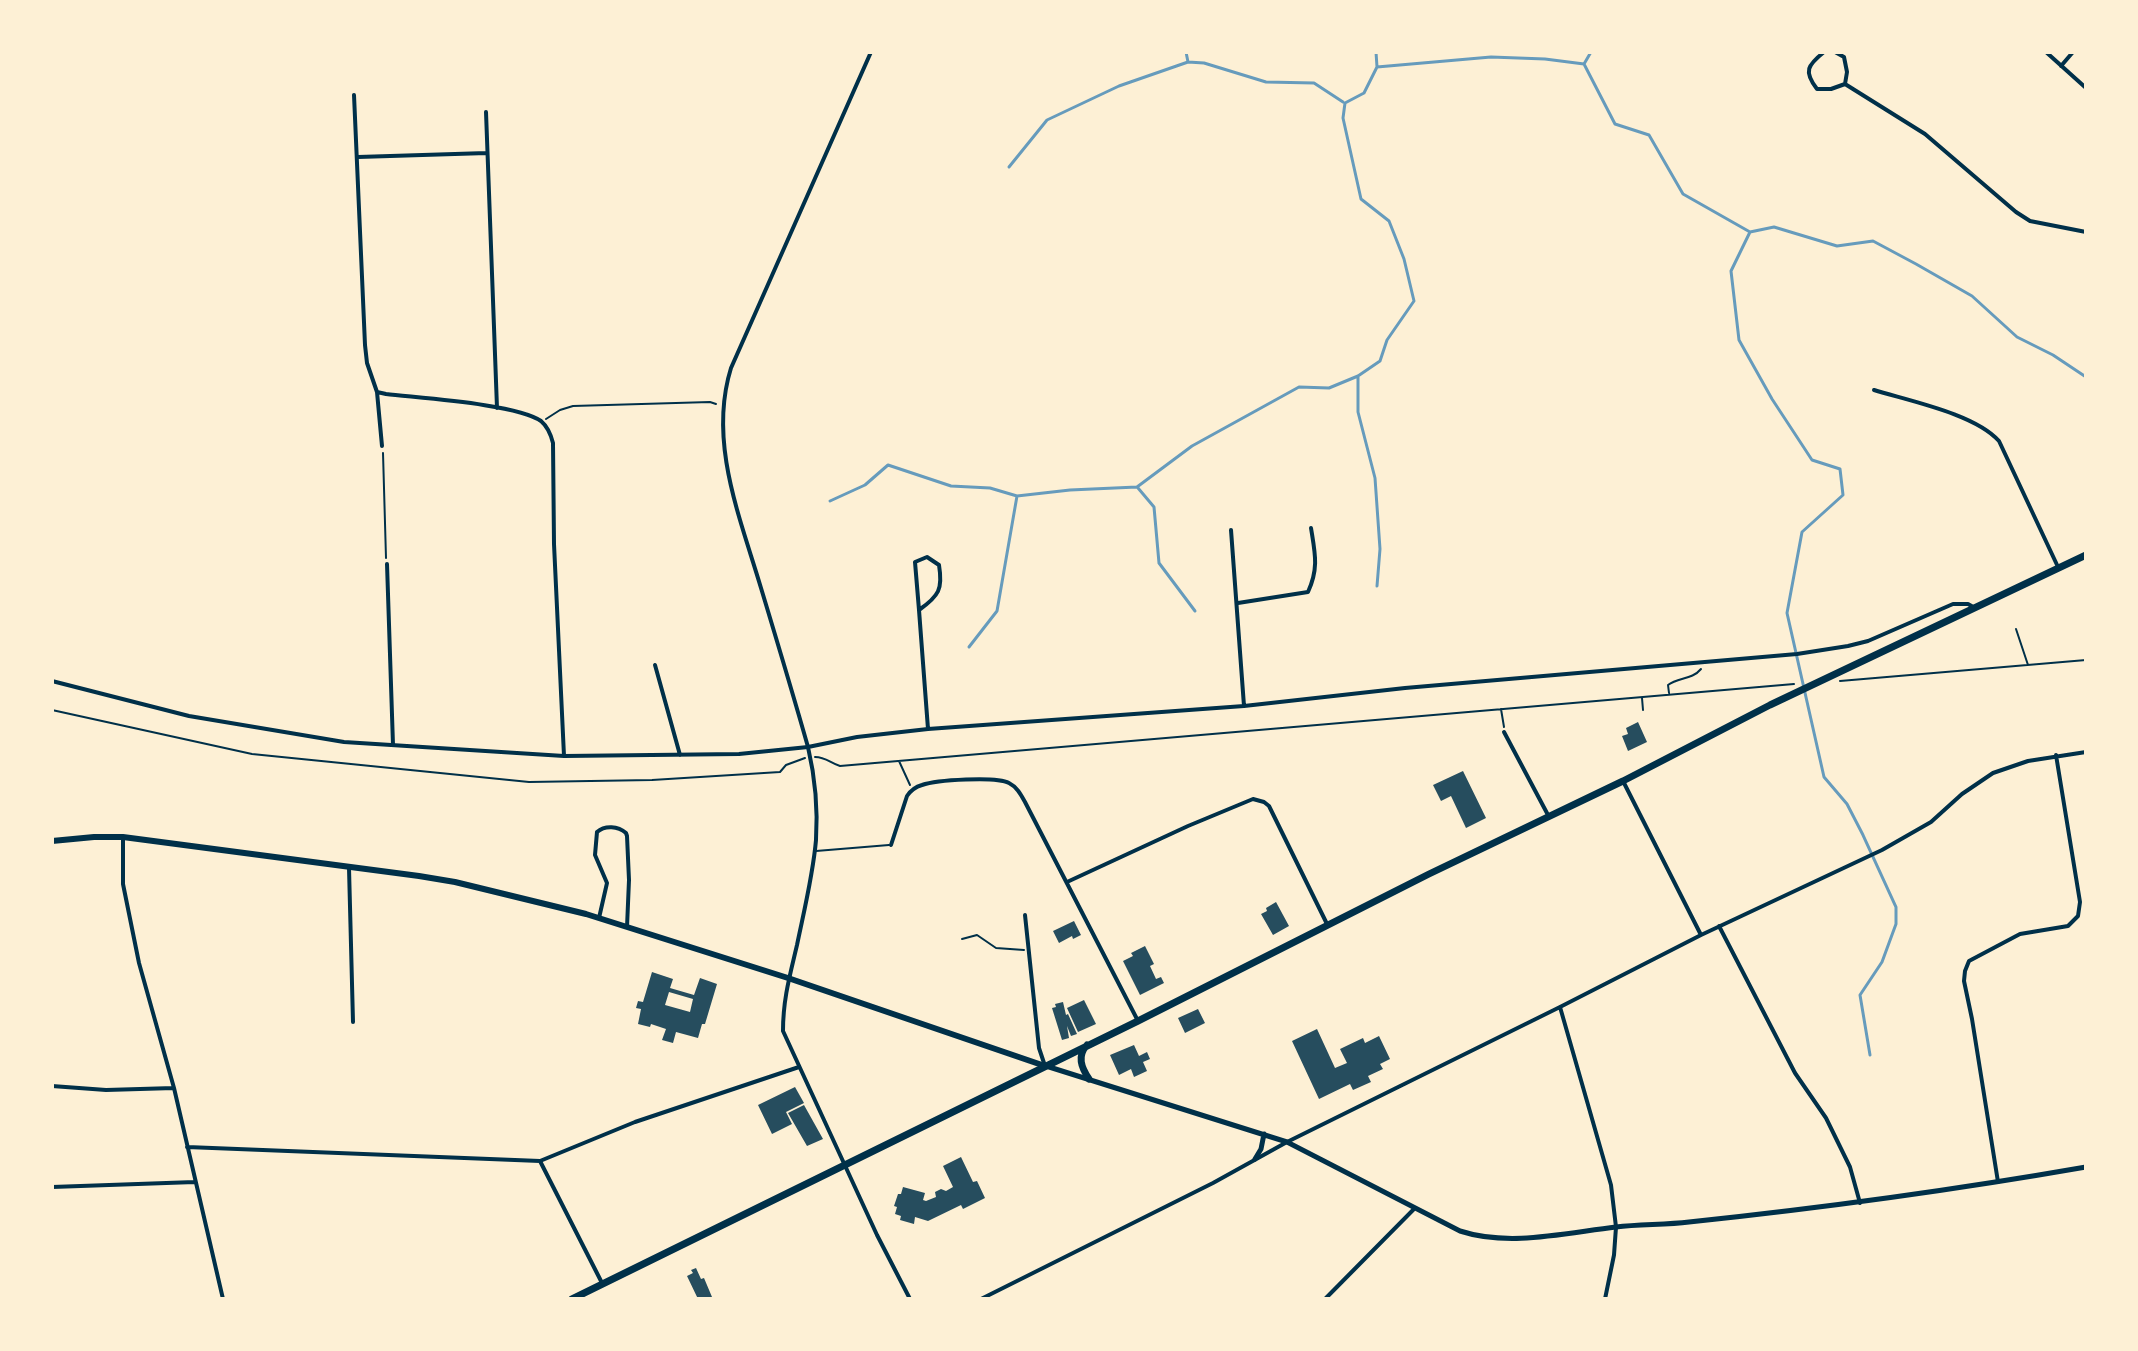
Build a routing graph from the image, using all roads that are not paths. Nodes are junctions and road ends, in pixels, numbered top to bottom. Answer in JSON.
{"nodes":[{"id":1,"x":871,"y":52,"type":"edge"},
{"id":2,"x":2046,"y":52,"type":"edge"},
{"id":3,"x":2073,"y":52,"type":"edge"},
{"id":4,"x":2061,"y":66,"type":"junction"},
{"id":5,"x":1845,"y":84,"type":"junction"},
{"id":6,"x":2086,"y":88,"type":"edge"},
{"id":7,"x":354,"y":95,"type":"dead end"},
{"id":8,"x":486,"y":112,"type":"dead end"},
{"id":9,"x":487,"y":153,"type":"junction"},
{"id":10,"x":358,"y":157,"type":"junction"},
{"id":11,"x":2086,"y":232,"type":"edge"},
{"id":12,"x":1874,"y":390,"type":"dead end"},
{"id":13,"x":377,"y":392,"type":"junction"},
{"id":14,"x":497,"y":408,"type":"junction"},
{"id":15,"x":382,"y":446,"type":"road end"},
{"id":16,"x":1311,"y":528,"type":"dead end"},
{"id":17,"x":1231,"y":530,"type":"dead end"},
{"id":18,"x":2086,"y":555,"type":"edge"},
{"id":19,"x":387,"y":564,"type":"road end"},
{"id":20,"x":2059,"y":569,"type":"junction"},
{"id":21,"x":1238,"y":603,"type":"junction"},
{"id":22,"x":1976,"y":609,"type":"junction"},
{"id":23,"x":919,"y":610,"type":"junction"},
{"id":24,"x":655,"y":665,"type":"dead end"},
{"id":25,"x":52,"y":681,"type":"edge"},
{"id":26,"x":1244,"y":706,"type":"junction"},
{"id":27,"x":928,"y":729,"type":"junction"},
{"id":28,"x":1504,"y":732,"type":"road end"},
{"id":29,"x":393,"y":745,"type":"junction"},
{"id":30,"x":808,"y":747,"type":"junction"},
{"id":31,"x":2086,"y":752,"type":"edge"},
{"id":32,"x":680,"y":755,"type":"junction"},
{"id":33,"x":2056,"y":755,"type":"junction"},
{"id":34,"x":564,"y":756,"type":"junction"},
{"id":35,"x":1623,"y":781,"type":"junction"},
{"id":36,"x":1549,"y":817,"type":"junction"},
{"id":37,"x":123,"y":837,"type":"junction"},
{"id":38,"x":52,"y":841,"type":"edge"},
{"id":39,"x":891,"y":845,"type":"joint"},
{"id":40,"x":815,"y":851,"type":"junction"},
{"id":41,"x":349,"y":865,"type":"junction"},
{"id":42,"x":1067,"y":882,"type":"junction"},
{"id":43,"x":1025,"y":915,"type":"dead end"},
{"id":44,"x":599,"y":918,"type":"junction"},
{"id":45,"x":1327,"y":924,"type":"junction"},
{"id":46,"x":1719,"y":926,"type":"junction"},
{"id":47,"x":627,"y":927,"type":"junction"},
{"id":48,"x":1701,"y":935,"type":"junction"},
{"id":49,"x":788,"y":978,"type":"junction"},
{"id":50,"x":1560,"y":1007,"type":"junction"},
{"id":51,"x":1138,"y":1021,"type":"junction"},
{"id":52,"x":353,"y":1022,"type":"dead end"},
{"id":53,"x":1087,"y":1045,"type":"junction"},
{"id":54,"x":1045,"y":1066,"type":"junction"},
{"id":55,"x":799,"y":1067,"type":"junction"},
{"id":56,"x":1089,"y":1079,"type":"junction"},
{"id":57,"x":52,"y":1086,"type":"edge"},
{"id":58,"x":174,"y":1088,"type":"junction"},
{"id":59,"x":1264,"y":1134,"type":"junction"},
{"id":60,"x":1287,"y":1142,"type":"junction"},
{"id":61,"x":187,"y":1147,"type":"junction"},
{"id":62,"x":1255,"y":1159,"type":"junction"},
{"id":63,"x":540,"y":1161,"type":"junction"},
{"id":64,"x":844,"y":1164,"type":"junction"},
{"id":65,"x":2086,"y":1167,"type":"edge"},
{"id":66,"x":195,"y":1182,"type":"junction"},
{"id":67,"x":1998,"y":1182,"type":"junction"},
{"id":68,"x":52,"y":1187,"type":"edge"},
{"id":69,"x":1860,"y":1203,"type":"junction"},
{"id":70,"x":1414,"y":1209,"type":"junction"},
{"id":71,"x":1616,"y":1227,"type":"junction"},
{"id":72,"x":602,"y":1283,"type":"junction"},
{"id":73,"x":223,"y":1299,"type":"edge"},
{"id":74,"x":572,"y":1299,"type":"edge"},
{"id":75,"x":910,"y":1299,"type":"edge"},
{"id":76,"x":981,"y":1299,"type":"edge"},
{"id":77,"x":1325,"y":1299,"type":"edge"},
{"id":78,"x":1605,"y":1299,"type":"edge"}],
"edges":[{"from":1,"to":30,"type":"street"},
{"from":2,"to":4,"type":"street"},
{"from":3,"to":4,"type":"street"},
{"from":4,"to":6,"type":"street"},
{"from":5,"to":5,"type":"street"},
{"from":5,"to":11,"type":"street"},
{"from":7,"to":10,"type":"street"},
{"from":8,"to":9,"type":"street"},
{"from":9,"to":10,"type":"street"},
{"from":9,"to":14,"type":"street"},
{"from":10,"to":13,"type":"street"},
{"from":12,"to":20,"type":"street"},
{"from":13,"to":14,"type":"street"},
{"from":13,"to":15,"type":"street"},
{"from":14,"to":34,"type":"street"},
{"from":16,"to":21,"type":"street"},
{"from":17,"to":21,"type":"street"},
{"from":18,"to":20,"type":"main road"},
{"from":19,"to":29,"type":"street"},
{"from":20,"to":22,"type":"main road"},
{"from":21,"to":26,"type":"street"},
{"from":22,"to":26,"type":"street"},
{"from":22,"to":35,"type":"main road"},
{"from":23,"to":23,"type":"street"},
{"from":23,"to":27,"type":"street"},
{"from":24,"to":32,"type":"street"},
{"from":25,"to":29,"type":"street"},
{"from":26,"to":27,"type":"street"},
{"from":27,"to":30,"type":"street"},
{"from":28,"to":36,"type":"street"},
{"from":29,"to":34,"type":"street"},
{"from":30,"to":32,"type":"street"},
{"from":30,"to":40,"type":"street"},
{"from":31,"to":33,"type":"street"},
{"from":32,"to":34,"type":"street"},
{"from":33,"to":46,"type":"street"},
{"from":33,"to":67,"type":"street"},
{"from":35,"to":36,"type":"main road"},
{"from":35,"to":48,"type":"street"},
{"from":36,"to":45,"type":"main road"},
{"from":37,"to":38,"type":"main road"},
{"from":37,"to":41,"type":"main road"},
{"from":37,"to":58,"type":"street"},
{"from":39,"to":40,"type":"lane"},
{"from":39,"to":42,"type":"street"},
{"from":40,"to":49,"type":"street"},
{"from":41,"to":44,"type":"main road"},
{"from":41,"to":52,"type":"street"},
{"from":42,"to":45,"type":"street"},
{"from":42,"to":51,"type":"street"},
{"from":43,"to":54,"type":"street"},
{"from":44,"to":47,"type":"main road"},
{"from":44,"to":47,"type":"street"},
{"from":45,"to":51,"type":"main road"},
{"from":46,"to":48,"type":"street"},
{"from":46,"to":69,"type":"street"},
{"from":47,"to":49,"type":"main road"},
{"from":48,"to":50,"type":"street"},
{"from":49,"to":54,"type":"main road"},
{"from":49,"to":55,"type":"street"},
{"from":50,"to":60,"type":"street"},
{"from":50,"to":71,"type":"street"},
{"from":51,"to":53,"type":"main road"},
{"from":53,"to":54,"type":"main road"},
{"from":53,"to":56,"type":"main road"},
{"from":54,"to":56,"type":"street"},
{"from":54,"to":64,"type":"main road"},
{"from":55,"to":63,"type":"street"},
{"from":55,"to":64,"type":"street"},
{"from":56,"to":59,"type":"street"},
{"from":57,"to":58,"type":"street"},
{"from":58,"to":61,"type":"street"},
{"from":59,"to":60,"type":"street"},
{"from":59,"to":62,"type":"street"},
{"from":60,"to":62,"type":"street"},
{"from":60,"to":70,"type":"street"},
{"from":61,"to":63,"type":"street"},
{"from":61,"to":66,"type":"street"},
{"from":62,"to":76,"type":"street"},
{"from":63,"to":72,"type":"street"},
{"from":64,"to":72,"type":"main road"},
{"from":64,"to":75,"type":"street"},
{"from":65,"to":67,"type":"street"},
{"from":66,"to":68,"type":"street"},
{"from":66,"to":73,"type":"street"},
{"from":67,"to":69,"type":"street"},
{"from":69,"to":71,"type":"street"},
{"from":70,"to":71,"type":"street"},
{"from":70,"to":77,"type":"street"},
{"from":71,"to":78,"type":"street"},
{"from":72,"to":74,"type":"main road"}]}
